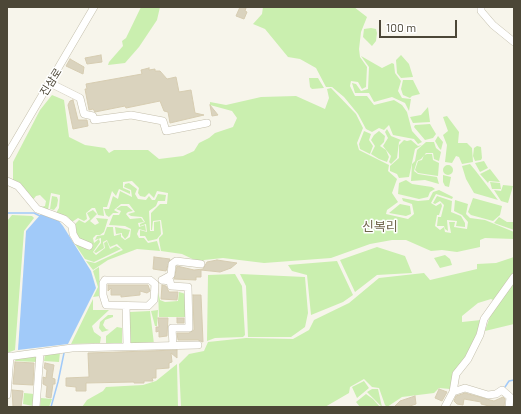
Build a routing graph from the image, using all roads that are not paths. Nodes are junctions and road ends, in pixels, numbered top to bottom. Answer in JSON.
{"nodes":[{"id":1,"x":94,"y":7,"type":"edge"},
{"id":2,"x":480,"y":7,"type":"edge"},
{"id":3,"x":514,"y":42,"type":"edge"},
{"id":4,"x":50,"y":83,"type":"junction"},
{"id":5,"x":206,"y":123,"type":"dead end"},
{"id":6,"x":7,"y":155,"type":"edge"},
{"id":7,"x":7,"y":181,"type":"edge"},
{"id":8,"x":89,"y":246,"type":"dead end"},
{"id":9,"x":201,"y":264,"type":"dead end"},
{"id":10,"x":514,"y":277,"type":"edge"},
{"id":11,"x":162,"y":280,"type":"junction"},
{"id":12,"x":155,"y":284,"type":"junction"},
{"id":13,"x":126,"y":306,"type":"junction"},
{"id":14,"x":169,"y":345,"type":"junction"},
{"id":15,"x":198,"y":345,"type":"dead end"},
{"id":16,"x":127,"y":346,"type":"junction"},
{"id":17,"x":40,"y":353,"type":"junction"},
{"id":18,"x":8,"y":357,"type":"edge"},
{"id":19,"x":453,"y":392,"type":"junction"},
{"id":20,"x":7,"y":395,"type":"edge"},
{"id":21,"x":36,"y":407,"type":"edge"},
{"id":22,"x":445,"y":407,"type":"edge"},
{"id":23,"x":509,"y":407,"type":"edge"}],
"edges":[{"from":1,"to":4,"type":"street","name":"진삼로"},
{"from":2,"to":3,"type":"street"},
{"from":4,"to":5,"type":"street"},
{"from":4,"to":6,"type":"street","name":"진삼로"},
{"from":7,"to":8,"type":"street"},
{"from":9,"to":11,"type":"street"},
{"from":10,"to":19,"type":"street"},
{"from":11,"to":12,"type":"street"},
{"from":11,"to":14,"type":"street"},
{"from":12,"to":13,"type":"street"},
{"from":12,"to":13,"type":"street"},
{"from":13,"to":16,"type":"street"},
{"from":14,"to":15,"type":"street"},
{"from":14,"to":16,"type":"street"},
{"from":16,"to":17,"type":"street"},
{"from":17,"to":18,"type":"street"},
{"from":17,"to":21,"type":"street"},
{"from":18,"to":20,"type":"street"},
{"from":19,"to":22,"type":"street"},
{"from":19,"to":23,"type":"street"}]}
